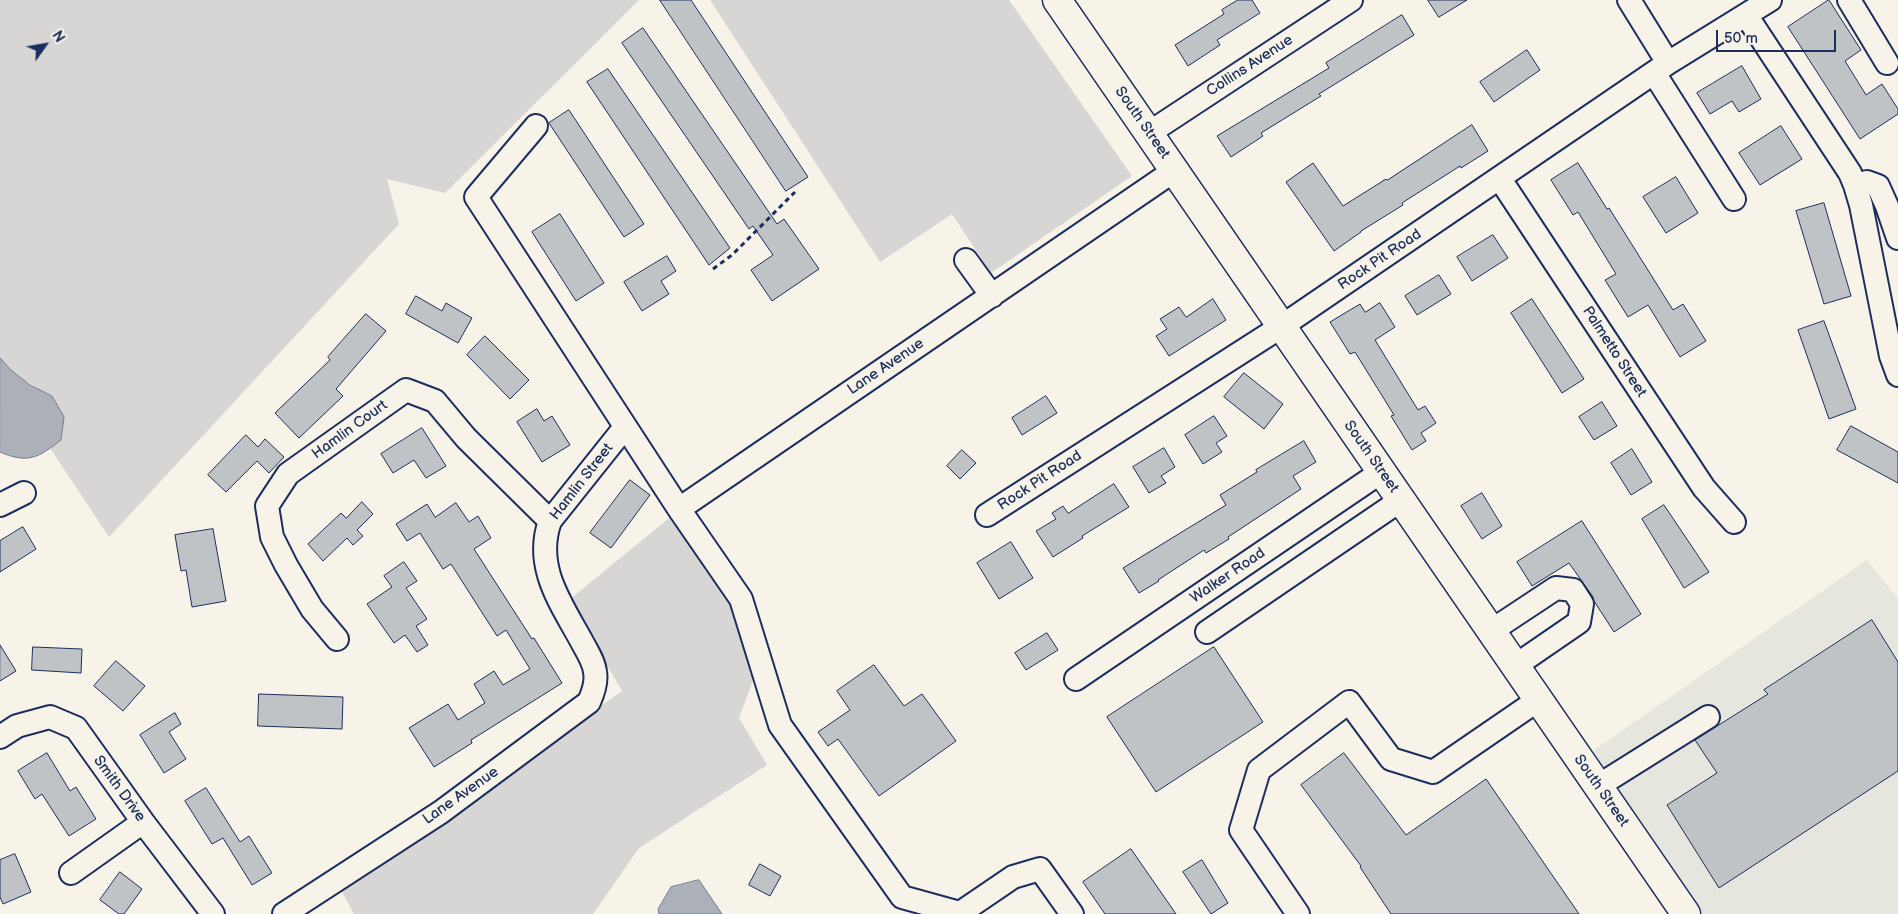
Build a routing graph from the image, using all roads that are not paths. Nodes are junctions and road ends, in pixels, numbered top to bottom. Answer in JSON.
{"nodes":[{"id":1,"x":1057,"y":0,"type":"edge"},
{"id":2,"x":1351,"y":0,"type":"edge"},
{"id":3,"x":1629,"y":0,"type":"edge"},
{"id":4,"x":1849,"y":0,"type":"edge"},
{"id":5,"x":1760,"y":5,"type":"edge"},
{"id":6,"x":1887,"y":63,"type":"dead end"},
{"id":7,"x":1661,"y":68,"type":"junction"},
{"id":8,"x":536,"y":126,"type":"dead end"},
{"id":9,"x":1149,"y":133,"type":"junction"},
{"id":10,"x":1175,"y":170,"type":"junction"},
{"id":11,"x":1500,"y":179,"type":"junction"},
{"id":12,"x":1855,"y":185,"type":"junction"},
{"id":13,"x":1734,"y":199,"type":"dead end"},
{"id":14,"x":1898,"y":238,"type":"edge"},
{"id":15,"x":966,"y":260,"type":"dead end"},
{"id":16,"x":992,"y":296,"type":"junction"},
{"id":17,"x":1282,"y":326,"type":"junction"},
{"id":18,"x":1898,"y":375,"type":"edge"},
{"id":19,"x":625,"y":427,"type":"junction"},
{"id":20,"x":1381,"y":472,"type":"junction"},
{"id":21,"x":24,"y":493,"type":"dead end"},
{"id":22,"x":1401,"y":500,"type":"junction"},
{"id":23,"x":0,"y":505,"type":"edge"},
{"id":24,"x":679,"y":509,"type":"junction"},
{"id":25,"x":987,"y":515,"type":"dead end"},
{"id":26,"x":550,"y":521,"type":"junction"},
{"id":27,"x":1734,"y":522,"type":"dead end"},
{"id":28,"x":1491,"y":631,"type":"junction"},
{"id":29,"x":1207,"y":632,"type":"dead end"},
{"id":30,"x":337,"y":639,"type":"dead end"},
{"id":31,"x":587,"y":651,"type":"joint"},
{"id":32,"x":1515,"y":666,"type":"junction"},
{"id":33,"x":1076,"y":679,"type":"dead end"},
{"id":34,"x":1538,"y":700,"type":"junction"},
{"id":35,"x":1708,"y":717,"type":"dead end"},
{"id":36,"x":0,"y":737,"type":"edge"},
{"id":37,"x":1598,"y":786,"type":"junction"},
{"id":38,"x":143,"y":822,"type":"junction"},
{"id":39,"x":71,"y":874,"type":"dead end"},
{"id":40,"x":213,"y":914,"type":"edge"},
{"id":41,"x":284,"y":914,"type":"edge"},
{"id":42,"x":1072,"y":914,"type":"edge"},
{"id":43,"x":1298,"y":914,"type":"edge"},
{"id":44,"x":1686,"y":914,"type":"edge"}],
"edges":[{"from":1,"to":9,"type":"main road","name":"South Street"},
{"from":2,"to":9,"type":"street","name":"Collins Avenue"},
{"from":3,"to":7,"type":"street"},
{"from":4,"to":6,"type":"street"},
{"from":5,"to":7,"type":"street","name":"Rock Pit Road"},
{"from":5,"to":12,"type":"street"},
{"from":7,"to":11,"type":"street","name":"Rock Pit Road"},
{"from":7,"to":13,"type":"street"},
{"from":8,"to":19,"type":"street"},
{"from":9,"to":10,"type":"main road","name":"South Street"},
{"from":10,"to":16,"type":"street","name":"Lane Avenue"},
{"from":10,"to":17,"type":"main road","name":"South Street"},
{"from":11,"to":17,"type":"street","name":"Rock Pit Road"},
{"from":11,"to":27,"type":"street","name":"Palmetto Street"},
{"from":12,"to":14,"type":"street"},
{"from":12,"to":18,"type":"street"},
{"from":15,"to":16,"type":"street"},
{"from":16,"to":24,"type":"street","name":"Lane Avenue"},
{"from":17,"to":20,"type":"main road","name":"South Street"},
{"from":17,"to":25,"type":"street","name":"Rock Pit Road"},
{"from":19,"to":24,"type":"street"},
{"from":19,"to":26,"type":"street","name":"Hamlin Street"},
{"from":20,"to":22,"type":"main road","name":"South Street"},
{"from":20,"to":33,"type":"street","name":"Walker Road"},
{"from":21,"to":23,"type":"street"},
{"from":22,"to":28,"type":"main road","name":"South Street"},
{"from":22,"to":29,"type":"street"},
{"from":24,"to":42,"type":"street"},
{"from":26,"to":30,"type":"street","name":"Hamlin Court"},
{"from":26,"to":31,"type":"street","name":"Hamlin Street"},
{"from":28,"to":32,"type":"main road","name":"South Street"},
{"from":28,"to":32,"type":"street"},
{"from":31,"to":41,"type":"street","name":"Lane Avenue"},
{"from":32,"to":34,"type":"main road","name":"South Street"},
{"from":34,"to":37,"type":"main road","name":"South Street"},
{"from":34,"to":43,"type":"street"},
{"from":35,"to":37,"type":"street"},
{"from":36,"to":38,"type":"street","name":"Smith Drive"},
{"from":37,"to":44,"type":"main road","name":"South Street"},
{"from":38,"to":39,"type":"street"},
{"from":38,"to":40,"type":"street","name":"Smith Drive"}]}
